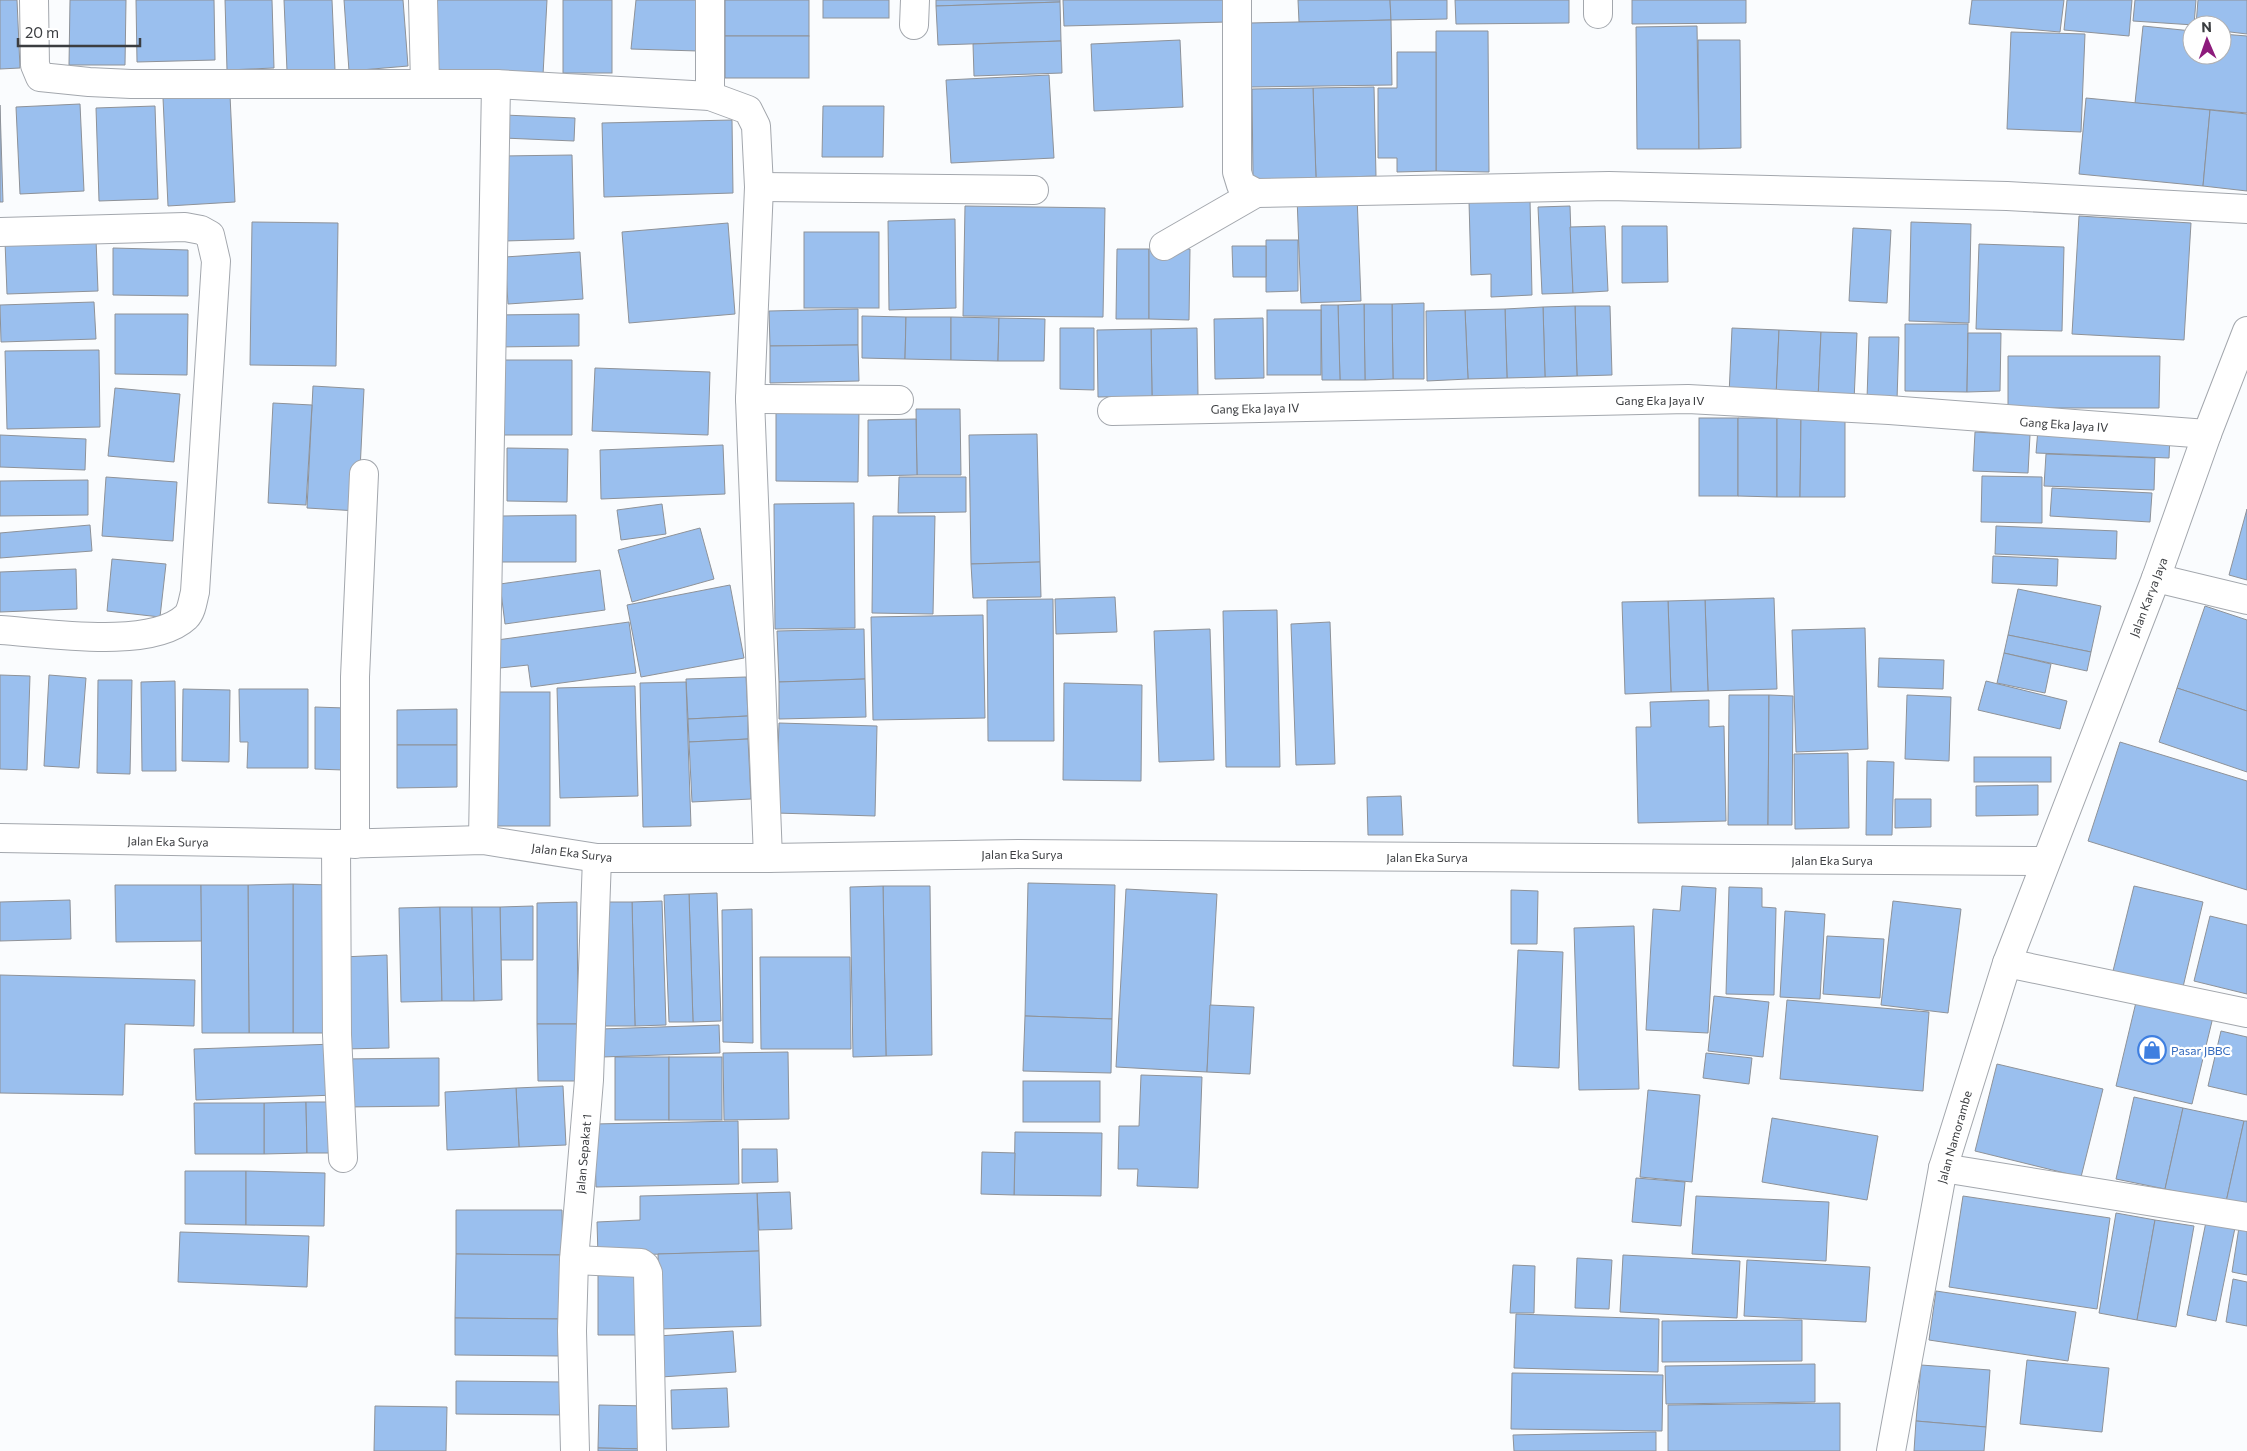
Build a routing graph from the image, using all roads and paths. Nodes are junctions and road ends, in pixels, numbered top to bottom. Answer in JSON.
{"nodes":[{"id":1,"x":34,"y":0,"type":"edge"},
{"id":2,"x":423,"y":0,"type":"edge"},
{"id":3,"x":710,"y":0,"type":"edge"},
{"id":4,"x":1238,"y":0,"type":"edge"},
{"id":5,"x":425,"y":84,"type":"junction"},
{"id":6,"x":496,"y":84,"type":"junction"},
{"id":7,"x":710,"y":96,"type":"junction"},
{"id":8,"x":759,"y":187,"type":"junction"},
{"id":9,"x":1034,"y":190,"type":"dead end"},
{"id":10,"x":1256,"y":193,"type":"junction"},
{"id":11,"x":2247,"y":209,"type":"edge"},
{"id":12,"x":0,"y":232,"type":"edge"},
{"id":13,"x":1164,"y":246,"type":"dead end"},
{"id":14,"x":2247,"y":331,"type":"edge"},
{"id":15,"x":2241,"y":361,"type":"edge"},
{"id":16,"x":750,"y":399,"type":"junction"},
{"id":17,"x":899,"y":400,"type":"dead end"},
{"id":18,"x":1112,"y":411,"type":"dead end"},
{"id":19,"x":2207,"y":434,"type":"junction"},
{"id":20,"x":364,"y":474,"type":"dead end"},
{"id":21,"x":2156,"y":578,"type":"junction"},
{"id":22,"x":2247,"y":600,"type":"edge"},
{"id":23,"x":0,"y":630,"type":"edge"},
{"id":24,"x":0,"y":838,"type":"edge"},
{"id":25,"x":482,"y":840,"type":"junction"},
{"id":26,"x":345,"y":844,"type":"junction"},
{"id":27,"x":597,"y":858,"type":"junction"},
{"id":28,"x":768,"y":858,"type":"junction"},
{"id":29,"x":2045,"y":861,"type":"junction"},
{"id":30,"x":2007,"y":963,"type":"junction"},
{"id":31,"x":2247,"y":1014,"type":"edge"},
{"id":32,"x":343,"y":1158,"type":"dead end"},
{"id":33,"x":1943,"y":1168,"type":"junction"},
{"id":34,"x":2247,"y":1217,"type":"edge"},
{"id":35,"x":574,"y":1260,"type":"junction"},
{"id":36,"x":575,"y":1451,"type":"edge"},
{"id":37,"x":652,"y":1451,"type":"edge"},
{"id":38,"x":1891,"y":1451,"type":"edge"}],
"edges":[{"from":1,"to":5,"type":"street"},
{"from":2,"to":5,"type":"street"},
{"from":3,"to":7,"type":"street"},
{"from":4,"to":10,"type":"street"},
{"from":5,"to":6,"type":"street"},
{"from":6,"to":7,"type":"street"},
{"from":6,"to":25,"type":"street"},
{"from":7,"to":8,"type":"street"},
{"from":8,"to":9,"type":"street"},
{"from":8,"to":16,"type":"street"},
{"from":10,"to":11,"type":"street"},
{"from":10,"to":13,"type":"street"},
{"from":12,"to":23,"type":"street"},
{"from":14,"to":15,"type":"street","name":"Jalan Karya Jaya"},
{"from":15,"to":19,"type":"street","name":"Jalan Karya Jaya"},
{"from":16,"to":17,"type":"street"},
{"from":16,"to":28,"type":"street"},
{"from":18,"to":19,"type":"street","name":"Gang Eka Jaya IV"},
{"from":19,"to":21,"type":"street","name":"Jalan Karya Jaya"},
{"from":20,"to":26,"type":"street"},
{"from":21,"to":22,"type":"street"},
{"from":21,"to":29,"type":"street","name":"Jalan Karya Jaya"},
{"from":24,"to":26,"type":"street","name":"Jalan Eka Surya"},
{"from":25,"to":26,"type":"street","name":"Jalan Eka Surya"},
{"from":25,"to":27,"type":"street","name":"Jalan Eka Surya"},
{"from":26,"to":32,"type":"street"},
{"from":27,"to":28,"type":"street","name":"Jalan Eka Surya"},
{"from":27,"to":35,"type":"street","name":"Jalan Sepakat 1"},
{"from":28,"to":29,"type":"street","name":"Jalan Eka Surya"},
{"from":29,"to":30,"type":"street","name":"Jalan Namorambe"},
{"from":30,"to":31,"type":"street"},
{"from":30,"to":33,"type":"street","name":"Jalan Namorambe"},
{"from":33,"to":34,"type":"street"},
{"from":33,"to":38,"type":"street","name":"Jalan Namorambe"},
{"from":35,"to":36,"type":"street","name":"Jalan Sepakat 1"},
{"from":35,"to":37,"type":"street"}]}
